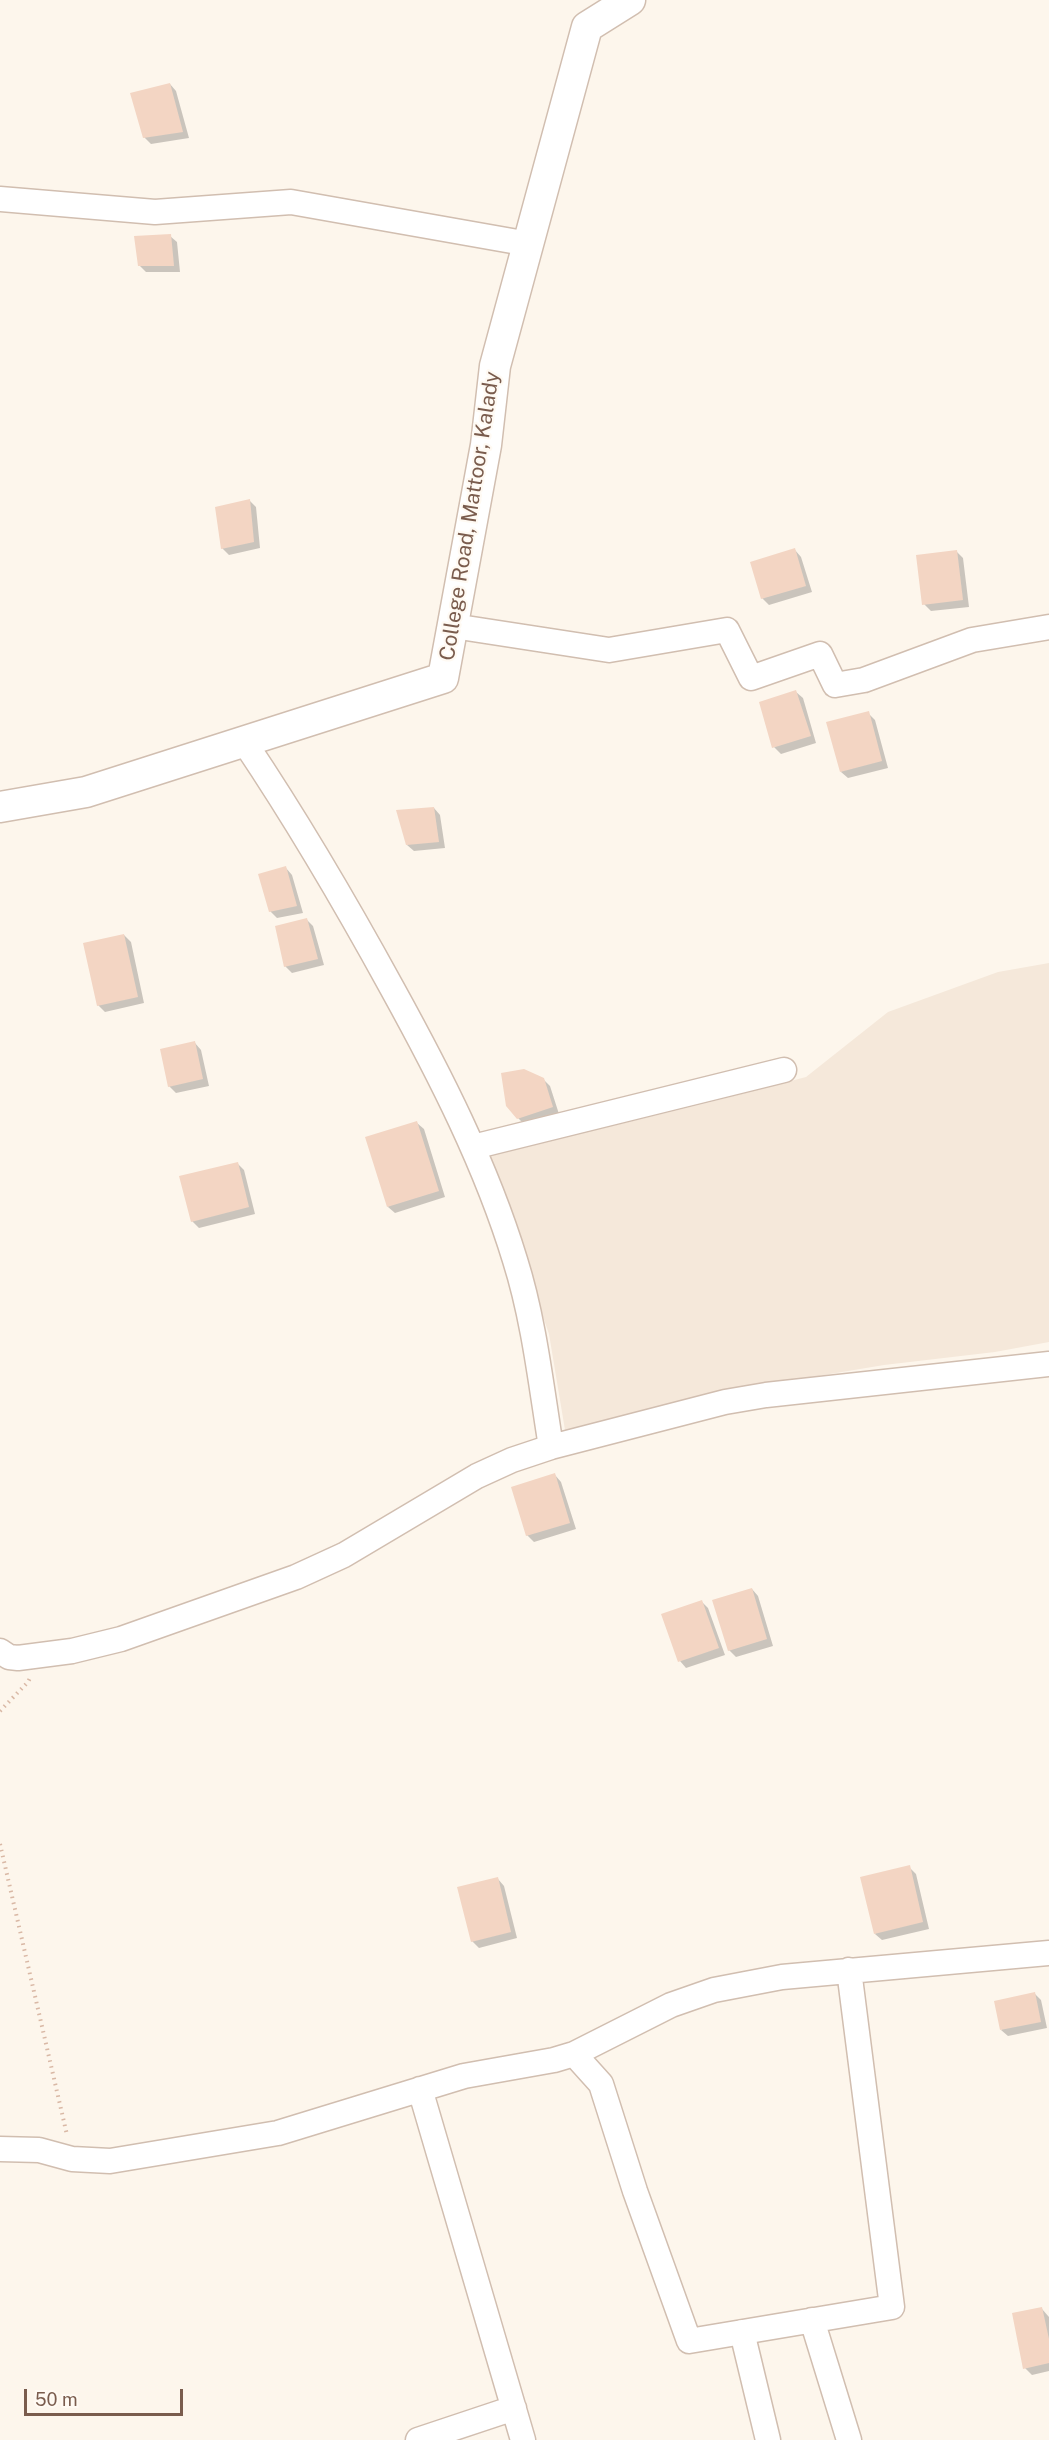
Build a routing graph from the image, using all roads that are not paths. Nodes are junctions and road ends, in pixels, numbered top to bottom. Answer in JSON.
{"nodes":[{"id":1,"x":630,"y":0,"type":"edge"},
{"id":2,"x":0,"y":199,"type":"edge"},
{"id":3,"x":529,"y":244,"type":"junction"},
{"id":4,"x":453,"y":626,"type":"junction"},
{"id":5,"x":1049,"y":627,"type":"edge"},
{"id":6,"x":245,"y":743,"type":"junction"},
{"id":7,"x":0,"y":807,"type":"edge"},
{"id":8,"x":784,"y":1071,"type":"dead end"},
{"id":9,"x":473,"y":1147,"type":"junction"},
{"id":10,"x":1049,"y":1364,"type":"edge"},
{"id":11,"x":550,"y":1447,"type":"junction"},
{"id":12,"x":0,"y":1651,"type":"edge"},
{"id":13,"x":1049,"y":1953,"type":"edge"},
{"id":14,"x":849,"y":1970,"type":"junction"},
{"id":15,"x":574,"y":2054,"type":"junction"},
{"id":16,"x":420,"y":2089,"type":"junction"},
{"id":17,"x":0,"y":2149,"type":"edge"},
{"id":18,"x":812,"y":2320,"type":"junction"},
{"id":19,"x":742,"y":2332,"type":"junction"},
{"id":20,"x":514,"y":2408,"type":"junction"},
{"id":21,"x":418,"y":2440,"type":"edge"},
{"id":22,"x":523,"y":2440,"type":"edge"},
{"id":23,"x":768,"y":2440,"type":"edge"},
{"id":24,"x":849,"y":2440,"type":"edge"}],
"edges":[{"from":1,"to":3,"type":"street","name":"College Road, Mattoor, Kalady"},
{"from":2,"to":3,"type":"street"},
{"from":3,"to":4,"type":"street","name":"College Road, Mattoor, Kalady"},
{"from":4,"to":5,"type":"street"},
{"from":4,"to":6,"type":"street","name":"College Road, Mattoor, Kalady"},
{"from":6,"to":7,"type":"street","name":"College Road, Mattoor, Kalady"},
{"from":6,"to":9,"type":"street"},
{"from":8,"to":9,"type":"street"},
{"from":9,"to":11,"type":"street"},
{"from":10,"to":11,"type":"street"},
{"from":11,"to":12,"type":"street"},
{"from":13,"to":14,"type":"street"},
{"from":14,"to":15,"type":"street"},
{"from":14,"to":18,"type":"street"},
{"from":15,"to":16,"type":"street"},
{"from":15,"to":19,"type":"street"},
{"from":16,"to":17,"type":"street"},
{"from":16,"to":20,"type":"street"},
{"from":18,"to":19,"type":"street"},
{"from":18,"to":24,"type":"street"},
{"from":19,"to":23,"type":"street"},
{"from":20,"to":21,"type":"street"},
{"from":20,"to":22,"type":"street"}]}
